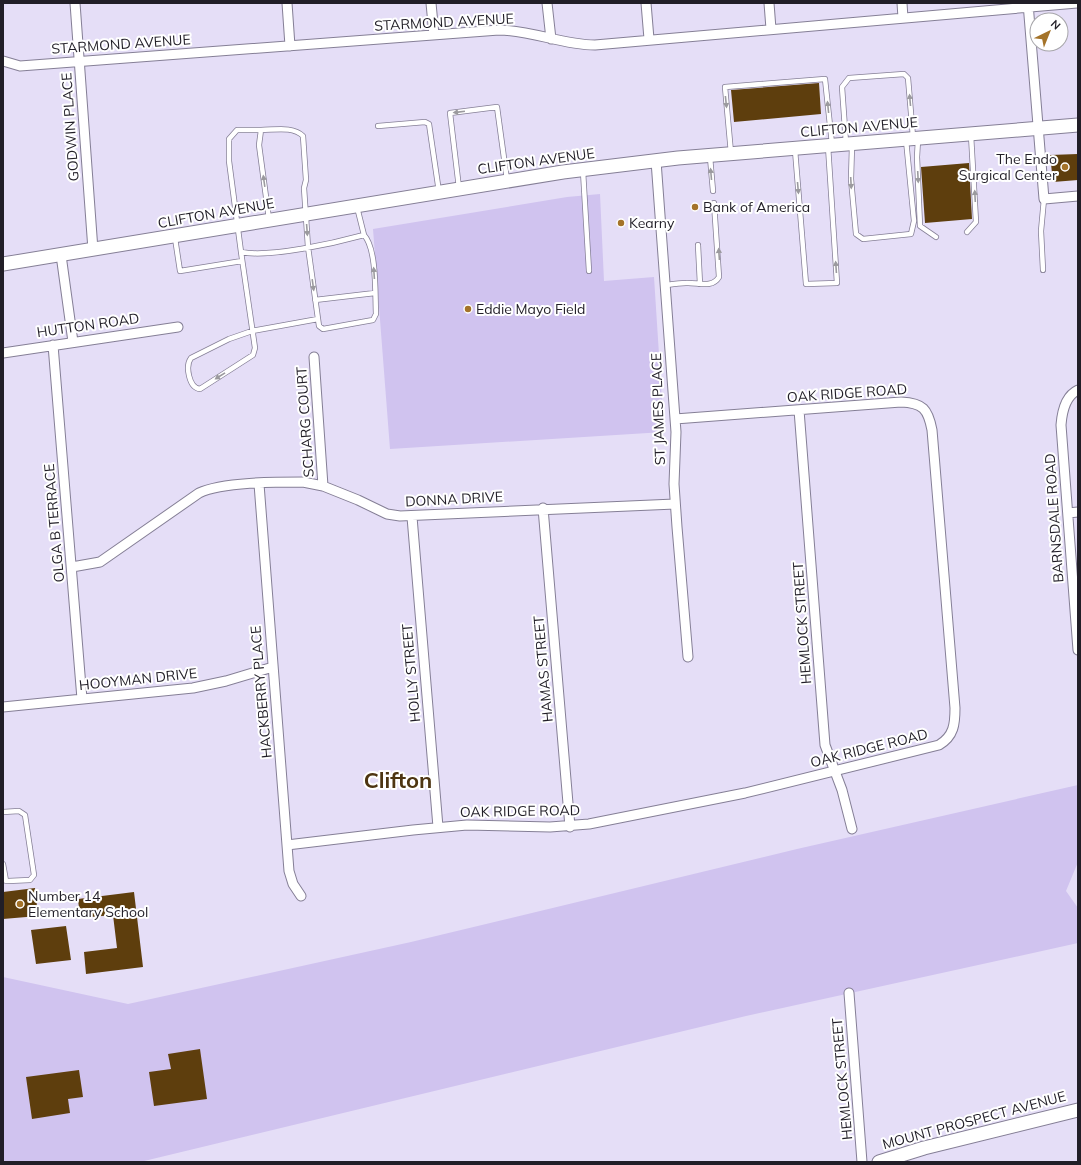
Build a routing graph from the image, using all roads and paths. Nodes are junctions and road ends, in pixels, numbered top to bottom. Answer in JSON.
{"nodes":[{"id":1,"x":75,"y":3,"type":"edge"},
{"id":2,"x":287,"y":3,"type":"edge"},
{"id":3,"x":431,"y":3,"type":"edge"},
{"id":4,"x":547,"y":3,"type":"edge"},
{"id":5,"x":646,"y":3,"type":"edge"},
{"id":6,"x":769,"y":3,"type":"edge"},
{"id":7,"x":902,"y":3,"type":"edge"},
{"id":8,"x":1077,"y":3,"type":"edge"},
{"id":9,"x":1028,"y":5,"type":"edge"},
{"id":10,"x":903,"y":18,"type":"junction"},
{"id":11,"x":771,"y":29,"type":"junction"},
{"id":12,"x":434,"y":35,"type":"junction"},
{"id":13,"x":550,"y":39,"type":"junction"},
{"id":14,"x":649,"y":39,"type":"junction"},
{"id":15,"x":290,"y":46,"type":"junction"},
{"id":16,"x":79,"y":61,"type":"junction"},
{"id":17,"x":3,"y":62,"type":"edge"},
{"id":18,"x":1078,"y":125,"type":"edge"},
{"id":19,"x":378,"y":126,"type":"dead end"},
{"id":20,"x":1037,"y":128,"type":"junction"},
{"id":21,"x":262,"y":130,"type":"junction"},
{"id":22,"x":971,"y":134,"type":"junction"},
{"id":23,"x":912,"y":139,"type":"junction"},
{"id":24,"x":849,"y":144,"type":"junction"},
{"id":25,"x":830,"y":146,"type":"junction"},
{"id":26,"x":795,"y":149,"type":"junction"},
{"id":27,"x":731,"y":154,"type":"junction"},
{"id":28,"x":710,"y":156,"type":"junction"},
{"id":29,"x":656,"y":161,"type":"junction"},
{"id":30,"x":583,"y":169,"type":"junction"},
{"id":31,"x":507,"y":181,"type":"junction"},
{"id":32,"x":460,"y":188,"type":"junction"},
{"id":33,"x":712,"y":191,"type":"dead end"},
{"id":34,"x":438,"y":192,"type":"junction"},
{"id":35,"x":1078,"y":196,"type":"edge"},
{"id":36,"x":1044,"y":199,"type":"junction"},
{"id":37,"x":714,"y":203,"type":"dead end"},
{"id":38,"x":357,"y":205,"type":"junction"},
{"id":39,"x":306,"y":214,"type":"junction"},
{"id":40,"x":269,"y":220,"type":"junction"},
{"id":41,"x":237,"y":225,"type":"junction"},
{"id":42,"x":968,"y":232,"type":"dead end"},
{"id":43,"x":364,"y":234,"type":"junction"},
{"id":44,"x":174,"y":236,"type":"junction"},
{"id":45,"x":936,"y":237,"type":"dead end"},
{"id":46,"x":698,"y":245,"type":"dead end"},
{"id":47,"x":308,"y":247,"type":"junction"},
{"id":48,"x":93,"y":250,"type":"junction"},
{"id":49,"x":241,"y":252,"type":"junction"},
{"id":50,"x":61,"y":255,"type":"junction"},
{"id":51,"x":242,"y":261,"type":"junction"},
{"id":52,"x":3,"y":264,"type":"edge"},
{"id":53,"x":1043,"y":270,"type":"dead end"},
{"id":54,"x":589,"y":271,"type":"dead end"},
{"id":55,"x":700,"y":284,"type":"junction"},
{"id":56,"x":666,"y":285,"type":"junction"},
{"id":57,"x":375,"y":293,"type":"junction"},
{"id":58,"x":315,"y":300,"type":"junction"},
{"id":59,"x":318,"y":319,"type":"junction"},
{"id":60,"x":178,"y":327,"type":"dead end"},
{"id":61,"x":252,"y":331,"type":"junction"},
{"id":62,"x":73,"y":342,"type":"junction"},
{"id":63,"x":53,"y":345,"type":"junction"},
{"id":64,"x":3,"y":353,"type":"edge"},
{"id":65,"x":314,"y":357,"type":"dead end"},
{"id":66,"x":1078,"y":390,"type":"edge"},
{"id":67,"x":799,"y":410,"type":"junction"},
{"id":68,"x":675,"y":419,"type":"junction"},
{"id":69,"x":259,"y":484,"type":"junction"},
{"id":70,"x":323,"y":486,"type":"junction"},
{"id":71,"x":675,"y":504,"type":"junction"},
{"id":72,"x":543,"y":508,"type":"junction"},
{"id":73,"x":1068,"y":512,"type":"junction"},
{"id":74,"x":1078,"y":512,"type":"edge"},
{"id":75,"x":412,"y":517,"type":"junction"},
{"id":76,"x":72,"y":567,"type":"junction"},
{"id":77,"x":1078,"y":650,"type":"edge"},
{"id":78,"x":688,"y":656,"type":"dead end"},
{"id":79,"x":274,"y":667,"type":"junction"},
{"id":80,"x":82,"y":699,"type":"junction"},
{"id":81,"x":3,"y":707,"type":"edge"},
{"id":82,"x":836,"y":771,"type":"junction"},
{"id":83,"x":3,"y":812,"type":"edge"},
{"id":84,"x":438,"y":827,"type":"junction"},
{"id":85,"x":570,"y":827,"type":"junction"},
{"id":86,"x":852,"y":829,"type":"dead end"},
{"id":87,"x":288,"y":845,"type":"junction"},
{"id":88,"x":3,"y":864,"type":"edge"},
{"id":89,"x":301,"y":896,"type":"dead end"},
{"id":90,"x":849,"y":993,"type":"dead end"},
{"id":91,"x":1078,"y":1110,"type":"edge"},
{"id":92,"x":862,"y":1162,"type":"edge"},
{"id":93,"x":879,"y":1162,"type":"edge"}],
"edges":[{"from":1,"to":16,"type":"street","name":"GODWIN PLACE"},
{"from":2,"to":15,"type":"street"},
{"from":3,"to":12,"type":"street"},
{"from":4,"to":13,"type":"street"},
{"from":5,"to":14,"type":"street"},
{"from":6,"to":11,"type":"street"},
{"from":7,"to":10,"type":"street"},
{"from":8,"to":9,"type":"street","name":"STARMOND AVENUE"},
{"from":9,"to":10,"type":"street","name":"STARMOND AVENUE"},
{"from":9,"to":20,"type":"street"},
{"from":10,"to":11,"type":"street","name":"STARMOND AVENUE"},
{"from":11,"to":14,"type":"street","name":"STARMOND AVENUE"},
{"from":12,"to":13,"type":"street","name":"STARMOND AVENUE"},
{"from":12,"to":15,"type":"street","name":"STARMOND AVENUE"},
{"from":13,"to":14,"type":"street","name":"STARMOND AVENUE"},
{"from":15,"to":16,"type":"street","name":"STARMOND AVENUE"},
{"from":16,"to":17,"type":"street","name":"STARMOND AVENUE"},
{"from":16,"to":48,"type":"street","name":"GODWIN PLACE"},
{"from":18,"to":20,"type":"main road","name":"CLIFTON AVENUE"},
{"from":19,"to":34,"type":"lane"},
{"from":20,"to":22,"type":"main road","name":"CLIFTON AVENUE"},
{"from":20,"to":36,"type":"street"},
{"from":21,"to":39,"type":"lane"},
{"from":40,"to":21,"type":"lane","one_way":true},
{"from":21,"to":41,"type":"lane"},
{"from":22,"to":23,"type":"main road","name":"CLIFTON AVENUE"},
{"from":42,"to":22,"type":"lane","one_way":true},
{"from":23,"to":24,"type":"main road","name":"CLIFTON AVENUE"},
{"from":23,"to":24,"type":"lane","one_way":true},
{"from":24,"to":23,"type":"lane","one_way":true},
{"from":23,"to":45,"type":"lane","one_way":true},
{"from":24,"to":25,"type":"main road","name":"CLIFTON AVENUE"},
{"from":25,"to":26,"type":"main road","name":"CLIFTON AVENUE"},
{"from":26,"to":25,"type":"lane","one_way":true},
{"from":25,"to":27,"type":"lane","one_way":true},
{"from":26,"to":27,"type":"main road","name":"CLIFTON AVENUE"},
{"from":27,"to":28,"type":"main road","name":"CLIFTON AVENUE"},
{"from":28,"to":29,"type":"main road","name":"CLIFTON AVENUE"},
{"from":33,"to":28,"type":"lane","one_way":true},
{"from":29,"to":30,"type":"main road","name":"CLIFTON AVENUE"},
{"from":29,"to":56,"type":"street","name":"ST JAMES PLACE"},
{"from":30,"to":31,"type":"main road","name":"CLIFTON AVENUE"},
{"from":30,"to":54,"type":"lane"},
{"from":31,"to":32,"type":"main road","name":"CLIFTON AVENUE"},
{"from":31,"to":32,"type":"lane","one_way":true},
{"from":32,"to":34,"type":"main road","name":"CLIFTON AVENUE"},
{"from":34,"to":38,"type":"main road","name":"CLIFTON AVENUE"},
{"from":35,"to":36,"type":"street"},
{"from":36,"to":53,"type":"lane"},
{"from":55,"to":37,"type":"lane","one_way":true},
{"from":38,"to":39,"type":"main road","name":"CLIFTON AVENUE"},
{"from":38,"to":43,"type":"lane"},
{"from":39,"to":40,"type":"main road","name":"CLIFTON AVENUE"},
{"from":39,"to":47,"type":"lane","one_way":true},
{"from":40,"to":41,"type":"main road","name":"CLIFTON AVENUE"},
{"from":41,"to":44,"type":"main road","name":"CLIFTON AVENUE"},
{"from":41,"to":49,"type":"lane"},
{"from":43,"to":47,"type":"lane"},
{"from":57,"to":43,"type":"lane","one_way":true},
{"from":44,"to":48,"type":"main road","name":"CLIFTON AVENUE"},
{"from":44,"to":51,"type":"lane"},
{"from":46,"to":55,"type":"lane"},
{"from":47,"to":49,"type":"lane"},
{"from":47,"to":58,"type":"lane","one_way":true},
{"from":48,"to":50,"type":"main road","name":"CLIFTON AVENUE"},
{"from":49,"to":51,"type":"lane"},
{"from":50,"to":52,"type":"main road","name":"CLIFTON AVENUE"},
{"from":50,"to":62,"type":"street"},
{"from":51,"to":61,"type":"lane"},
{"from":55,"to":56,"type":"lane"},
{"from":56,"to":68,"type":"street","name":"ST JAMES PLACE"},
{"from":57,"to":58,"type":"lane"},
{"from":57,"to":59,"type":"lane"},
{"from":58,"to":59,"type":"lane"},
{"from":59,"to":61,"type":"lane"},
{"from":60,"to":62,"type":"street","name":"HUTTON ROAD"},
{"from":61,"to":61,"type":"lane","one_way":true},
{"from":62,"to":63,"type":"street","name":"HUTTON ROAD"},
{"from":63,"to":64,"type":"street","name":"HUTTON ROAD"},
{"from":63,"to":76,"type":"street","name":"OLGA B TERRACE"},
{"from":65,"to":70,"type":"street","name":"SCHARG COURT"},
{"from":66,"to":73,"type":"street","name":"BARNSDALE ROAD"},
{"from":67,"to":68,"type":"street","name":"OAK RIDGE ROAD"},
{"from":67,"to":82,"type":"street","name":"HEMLOCK STREET"},
{"from":67,"to":82,"type":"street","name":"OAK RIDGE ROAD"},
{"from":68,"to":71,"type":"street","name":"ST JAMES PLACE"},
{"from":69,"to":70,"type":"street","name":"DONNA DRIVE"},
{"from":69,"to":76,"type":"street","name":"DONNA DRIVE"},
{"from":69,"to":79,"type":"street","name":"HACKBERRY PLACE"},
{"from":70,"to":75,"type":"street","name":"DONNA DRIVE"},
{"from":71,"to":72,"type":"street","name":"DONNA DRIVE"},
{"from":71,"to":78,"type":"street","name":"ST JAMES PLACE"},
{"from":72,"to":75,"type":"street","name":"DONNA DRIVE"},
{"from":72,"to":85,"type":"street","name":"HAMAS STREET"},
{"from":73,"to":74,"type":"street"},
{"from":73,"to":77,"type":"street","name":"BARNSDALE ROAD"},
{"from":75,"to":84,"type":"street","name":"HOLLY STREET"},
{"from":76,"to":80,"type":"street","name":"OLGA B TERRACE"},
{"from":79,"to":80,"type":"street","name":"HOOYMAN DRIVE"},
{"from":79,"to":87,"type":"street","name":"HACKBERRY PLACE"},
{"from":80,"to":81,"type":"street","name":"HOOYMAN DRIVE"},
{"from":82,"to":85,"type":"street","name":"OAK RIDGE ROAD"},
{"from":82,"to":86,"type":"street","name":"HEMLOCK STREET"},
{"from":83,"to":88,"type":"lane"},
{"from":84,"to":85,"type":"street","name":"OAK RIDGE ROAD"},
{"from":84,"to":87,"type":"street","name":"OAK RIDGE ROAD"},
{"from":87,"to":89,"type":"street","name":"HACKBERRY PLACE"},
{"from":90,"to":92,"type":"street","name":"HEMLOCK STREET"},
{"from":91,"to":93,"type":"main road","name":"MOUNT PROSPECT AVENUE"}]}
